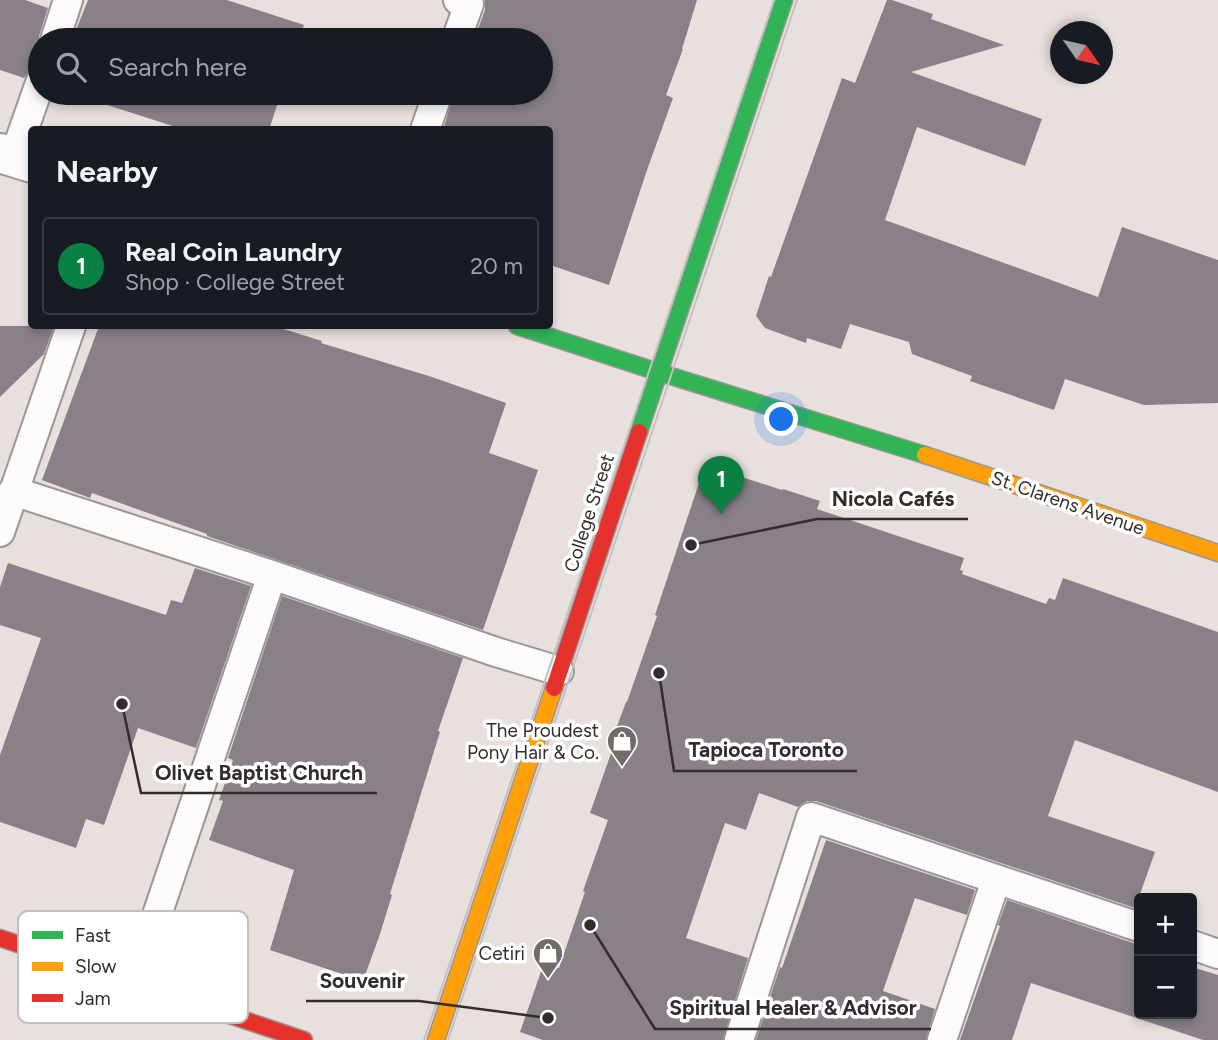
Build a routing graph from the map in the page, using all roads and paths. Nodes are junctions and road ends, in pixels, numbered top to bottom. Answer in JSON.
{"nodes":[{"id":1,"x":68,"y":0,"type":"edge"},
{"id":2,"x":784,"y":0,"type":"edge"},
{"id":3,"x":466,"y":1,"type":"edge"},
{"id":4,"x":59,"y":28,"type":"edge"},
{"id":5,"x":459,"y":28,"type":"edge"},
{"id":6,"x":33,"y":105,"type":"edge"},
{"id":7,"x":434,"y":105,"type":"edge"},
{"id":8,"x":426,"y":126,"type":"edge"},
{"id":9,"x":15,"y":158,"type":"edge"},
{"id":10,"x":70,"y":329,"type":"edge"},
{"id":11,"x":526,"y":329,"type":"edge"},
{"id":12,"x":659,"y":372,"type":"junction"},
{"id":13,"x":13,"y":491,"type":"junction"},
{"id":14,"x":0,"y":532,"type":"edge"},
{"id":15,"x":1218,"y":553,"type":"edge"},
{"id":16,"x":272,"y":575,"type":"junction"},
{"id":17,"x":559,"y":671,"type":"junction"},
{"id":18,"x":996,"y":880,"type":"junction"},
{"id":19,"x":158,"y":911,"type":"edge"},
{"id":20,"x":1134,"y":926,"type":"edge"},
{"id":21,"x":0,"y":938,"type":"edge"},
{"id":22,"x":18,"y":944,"type":"edge"},
{"id":23,"x":1197,"y":947,"type":"edge"},
{"id":24,"x":1218,"y":954,"type":"edge"},
{"id":25,"x":248,"y":1021,"type":"edge"},
{"id":26,"x":304,"y":1040,"type":"edge"},
{"id":27,"x":436,"y":1040,"type":"edge"},
{"id":28,"x":738,"y":1040,"type":"edge"},
{"id":29,"x":942,"y":1040,"type":"edge"}],
"edges":[{"from":1,"to":4,"type":"lane"},
{"from":2,"to":12,"type":"main road","name":"College Street"},
{"from":3,"to":5,"type":"lane"},
{"from":6,"to":9,"type":"lane"},
{"from":7,"to":8,"type":"lane"},
{"from":10,"to":13,"type":"lane"},
{"from":11,"to":12,"type":"main road","name":"St. Clarens Avenue"},
{"from":12,"to":15,"type":"main road","name":"St. Clarens Avenue"},
{"from":12,"to":17,"type":"main road","name":"College Street"},
{"from":13,"to":14,"type":"lane"},
{"from":13,"to":16,"type":"lane"},
{"from":16,"to":17,"type":"lane"},
{"from":16,"to":19,"type":"lane"},
{"from":17,"to":27,"type":"main road","name":"College Street"},
{"from":18,"to":20,"type":"lane"},
{"from":18,"to":28,"type":"lane"},
{"from":18,"to":29,"type":"lane"},
{"from":21,"to":22,"type":"main road"},
{"from":23,"to":24,"type":"lane"},
{"from":25,"to":26,"type":"main road"}]}
